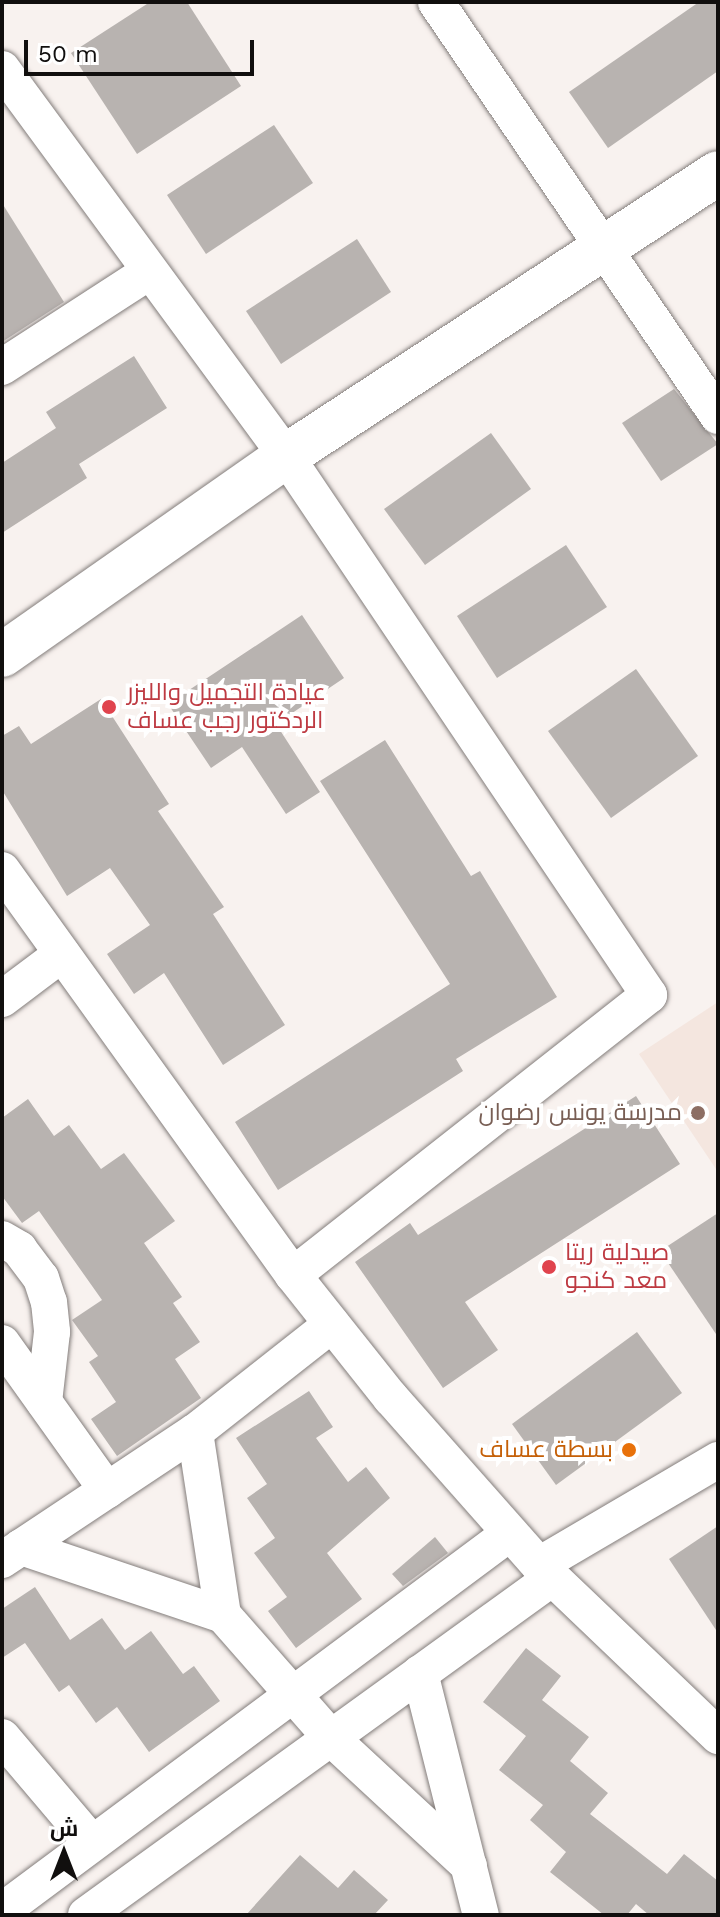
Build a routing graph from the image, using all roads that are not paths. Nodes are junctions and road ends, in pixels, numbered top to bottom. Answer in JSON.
{"nodes":[{"id":1,"x":436,"y":2,"type":"edge"},
{"id":2,"x":2,"y":69,"type":"edge"},
{"id":3,"x":718,"y":173,"type":"edge"},
{"id":4,"x":604,"y":249,"type":"junction"},
{"id":5,"x":149,"y":272,"type":"junction"},
{"id":6,"x":2,"y":367,"type":"edge"},
{"id":7,"x":718,"y":416,"type":"edge"},
{"id":8,"x":286,"y":456,"type":"junction"},
{"id":9,"x":2,"y":655,"type":"edge"},
{"id":10,"x":2,"y":870,"type":"edge"},
{"id":11,"x":62,"y":954,"type":"junction"},
{"id":12,"x":2,"y":999,"type":"edge"},
{"id":13,"x":2,"y":1239,"type":"edge"},
{"id":14,"x":293,"y":1275,"type":"junction"},
{"id":15,"x":332,"y":1324,"type":"junction"},
{"id":16,"x":2,"y":1343,"type":"edge"},
{"id":17,"x":44,"y":1402,"type":"junction"},
{"id":18,"x":195,"y":1432,"type":"junction"},
{"id":19,"x":718,"y":1460,"type":"edge"},
{"id":20,"x":107,"y":1490,"type":"junction"},
{"id":21,"x":510,"y":1533,"type":"junction"},
{"id":22,"x":11,"y":1554,"type":"edge"},
{"id":23,"x":545,"y":1571,"type":"junction"},
{"id":24,"x":223,"y":1615,"type":"junction"},
{"id":25,"x":420,"y":1673,"type":"junction"},
{"id":26,"x":290,"y":1696,"type":"junction"},
{"id":27,"x":718,"y":1736,"type":"edge"},
{"id":28,"x":2,"y":1737,"type":"edge"},
{"id":29,"x":331,"y":1738,"type":"junction"},
{"id":30,"x":92,"y":1843,"type":"junction"},
{"id":31,"x":469,"y":1866,"type":"junction"},
{"id":32,"x":2,"y":1911,"type":"edge"},
{"id":33,"x":86,"y":1915,"type":"edge"},
{"id":34,"x":481,"y":1915,"type":"edge"}],
"edges":[{"from":1,"to":4,"type":"street"},
{"from":2,"to":5,"type":"street"},
{"from":3,"to":4,"type":"street"},
{"from":4,"to":7,"type":"street"},
{"from":4,"to":8,"type":"street"},
{"from":5,"to":6,"type":"street"},
{"from":5,"to":8,"type":"street"},
{"from":8,"to":9,"type":"street"},
{"from":8,"to":14,"type":"street"},
{"from":10,"to":11,"type":"street"},
{"from":11,"to":12,"type":"street"},
{"from":11,"to":14,"type":"street"},
{"from":13,"to":17,"type":"street"},
{"from":14,"to":15,"type":"street"},
{"from":15,"to":18,"type":"street"},
{"from":15,"to":21,"type":"street"},
{"from":16,"to":17,"type":"street"},
{"from":17,"to":20,"type":"street"},
{"from":18,"to":20,"type":"street"},
{"from":18,"to":24,"type":"street"},
{"from":19,"to":23,"type":"street"},
{"from":20,"to":22,"type":"street"},
{"from":21,"to":23,"type":"street"},
{"from":21,"to":26,"type":"street"},
{"from":22,"to":24,"type":"street"},
{"from":23,"to":25,"type":"street"},
{"from":23,"to":27,"type":"street"},
{"from":24,"to":26,"type":"street"},
{"from":25,"to":29,"type":"street"},
{"from":25,"to":31,"type":"street"},
{"from":26,"to":29,"type":"street"},
{"from":26,"to":30,"type":"street"},
{"from":28,"to":30,"type":"street"},
{"from":29,"to":31,"type":"street"},
{"from":29,"to":33,"type":"street"},
{"from":30,"to":32,"type":"street"},
{"from":31,"to":34,"type":"street"}]}
